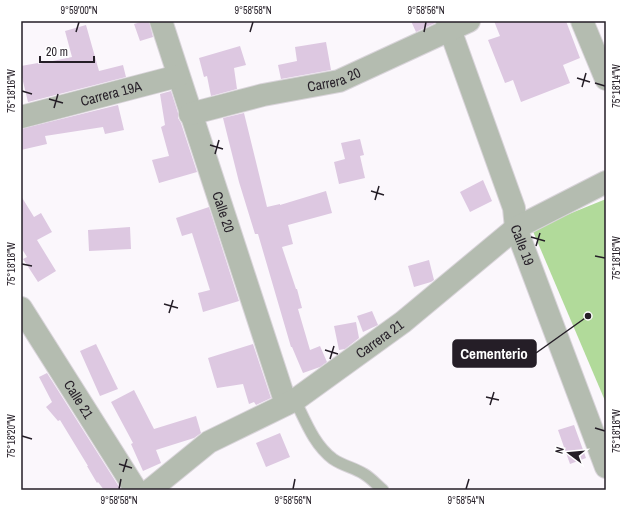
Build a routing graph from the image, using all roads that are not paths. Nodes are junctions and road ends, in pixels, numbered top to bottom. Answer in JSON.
{"nodes":[{"id":1,"x":161,"y":21,"type":"edge"},
{"id":2,"x":582,"y":21,"type":"edge"},
{"id":3,"x":456,"y":24,"type":"edge"},
{"id":4,"x":178,"y":76,"type":"junction"},
{"id":5,"x":606,"y":79,"type":"edge"},
{"id":6,"x":190,"y":114,"type":"junction"},
{"id":7,"x":21,"y":117,"type":"edge"},
{"id":8,"x":606,"y":182,"type":"edge"},
{"id":9,"x":516,"y":228,"type":"junction"},
{"id":10,"x":21,"y":308,"type":"edge"},
{"id":11,"x":290,"y":402,"type":"junction"},
{"id":12,"x":606,"y":467,"type":"edge"},
{"id":13,"x":136,"y":490,"type":"edge"},
{"id":14,"x":150,"y":490,"type":"edge"},
{"id":15,"x":383,"y":490,"type":"edge"}],
"edges":[{"from":1,"to":4,"type":"street","name":"Calle 20"},
{"from":2,"to":5,"type":"street"},
{"from":3,"to":6,"type":"street","name":"Carrera 20"},
{"from":3,"to":9,"type":"street","name":"Calle 19"},
{"from":4,"to":6,"type":"street","name":"Calle 20"},
{"from":4,"to":7,"type":"street","name":"Carrera 19A"},
{"from":6,"to":11,"type":"street","name":"Calle 20"},
{"from":8,"to":9,"type":"street","name":"Carrera 21"},
{"from":9,"to":11,"type":"street","name":"Carrera 21"},
{"from":9,"to":12,"type":"street","name":"Calle 19"},
{"from":10,"to":13,"type":"street","name":"Calle 21"},
{"from":11,"to":14,"type":"street","name":"Carrera 21"},
{"from":11,"to":15,"type":"lane"}]}
